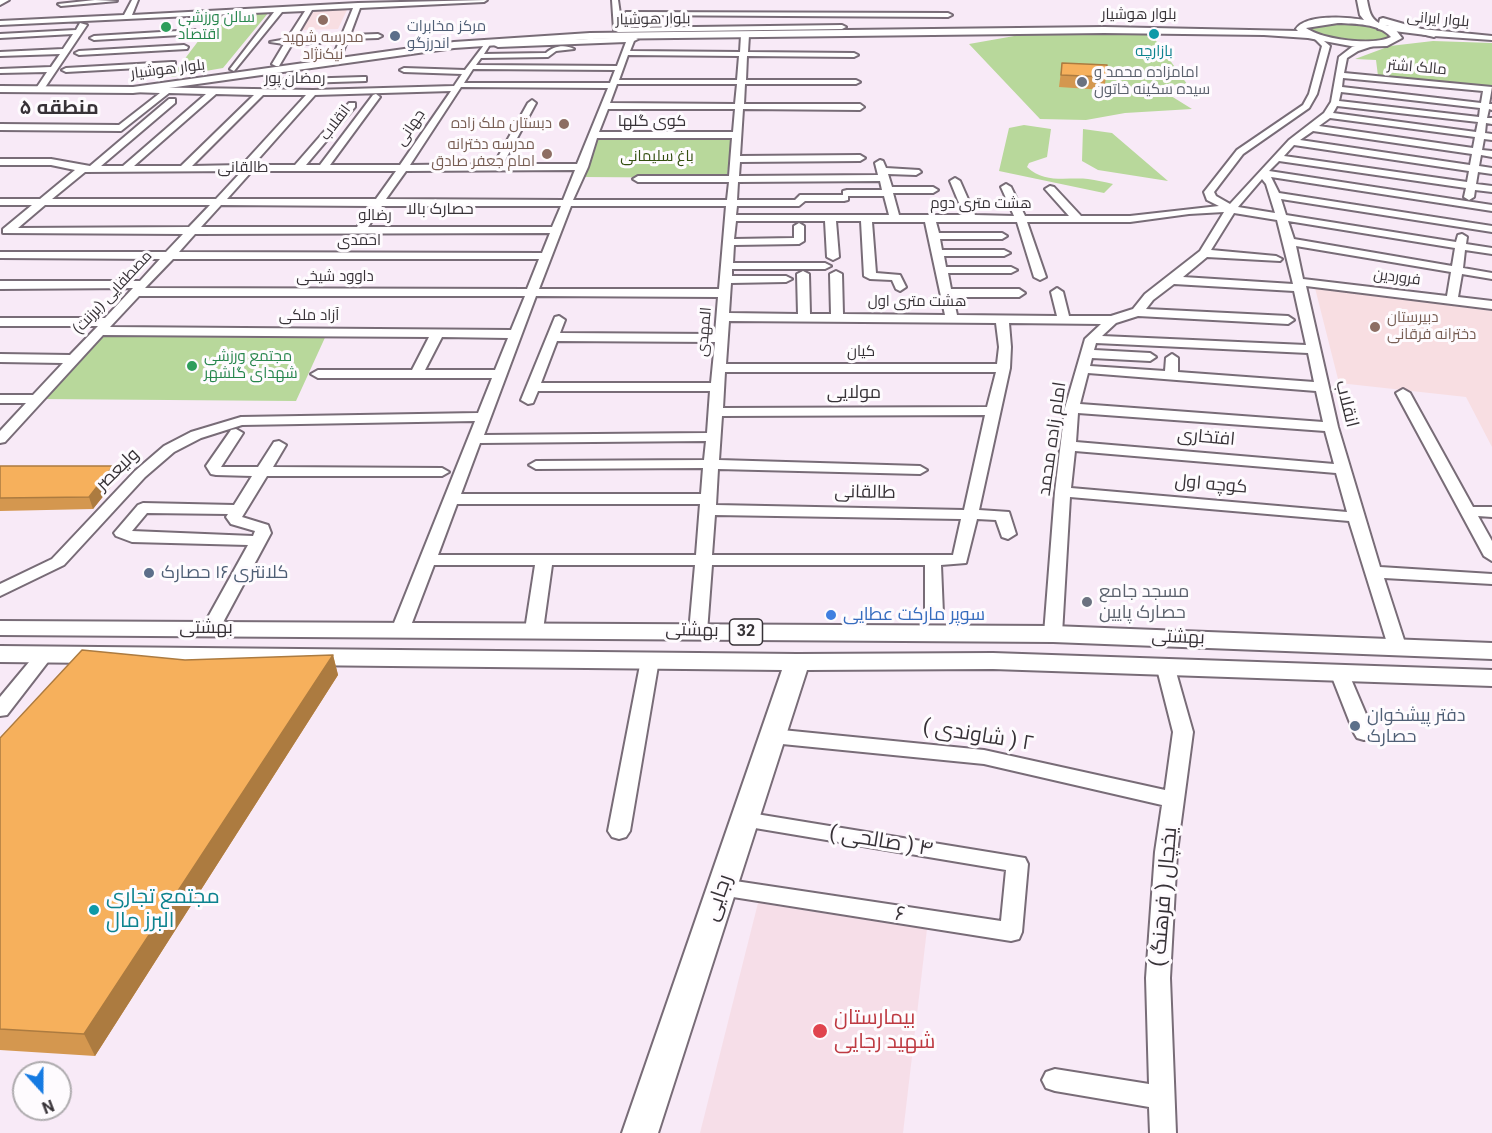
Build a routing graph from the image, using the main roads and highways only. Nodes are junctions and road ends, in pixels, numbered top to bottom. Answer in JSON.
{"nodes":[{"id":1,"x":1362,"y":0,"type":"edge"},
{"id":2,"x":1365,"y":14,"type":"junction"},
{"id":3,"x":1323,"y":21,"type":"junction"},
{"id":4,"x":1378,"y":26,"type":"junction"},
{"id":5,"x":1272,"y":30,"type":"junction"},
{"id":6,"x":1310,"y":33,"type":"junction"},
{"id":7,"x":1433,"y":36,"type":"road end"},
{"id":8,"x":364,"y":56,"type":"junction"},
{"id":9,"x":338,"y":59,"type":"junction"},
{"id":10,"x":0,"y":87,"type":"edge"},
{"id":11,"x":0,"y":628,"type":"edge"},
{"id":12,"x":355,"y":628,"type":"junction"},
{"id":13,"x":432,"y":629,"type":"junction"},
{"id":14,"x":1492,"y":651,"type":"edge"},
{"id":15,"x":0,"y":654,"type":"edge"},
{"id":16,"x":346,"y":657,"type":"junction"},
{"id":17,"x":418,"y":658,"type":"junction"},
{"id":18,"x":797,"y":662,"type":"junction"},
{"id":19,"x":1492,"y":678,"type":"edge"},
{"id":20,"x":640,"y":1133,"type":"edge"}],
"edges":[{"from":1,"to":2,"type":"main road"},
{"from":2,"to":3,"type":"main road"},
{"from":2,"to":4,"type":"main road"},
{"from":2,"to":7,"type":"main road"},
{"from":3,"to":4,"type":"main road"},
{"from":3,"to":6,"type":"main road"},
{"from":4,"to":6,"type":"main road"},
{"from":5,"to":6,"type":"main road","name":"بلوار هوشیار"},
{"from":5,"to":8,"type":"main road","name":"بلوار هوشیار"},
{"from":5,"to":8,"type":"main road","name":"بلوار هوشیار"},
{"from":8,"to":9,"type":"main road","name":"بلوار هوشیار"},
{"from":9,"to":10,"type":"main road","name":"بلوار هوشیار"},
{"from":9,"to":10,"type":"main road","name":"بلوار هوشیار"},
{"from":11,"to":12,"type":"main road","name":"بهشتی","number":"32"},
{"from":12,"to":13,"type":"main road","name":"بهشتی","number":"32"},
{"from":12,"to":16,"type":"main road"},
{"from":13,"to":14,"type":"main road","name":"بهشتی","number":"32"},
{"from":13,"to":17,"type":"main road"},
{"from":15,"to":16,"type":"main road","name":"بهشتی","number":"32"},
{"from":16,"to":17,"type":"main road","name":"بهشتی","number":"32"},
{"from":17,"to":18,"type":"main road","name":"بهشتی","number":"32"},
{"from":18,"to":19,"type":"main road","name":"بهشتی","number":"32"},
{"from":18,"to":20,"type":"main road","name":"رجایی"}]}
